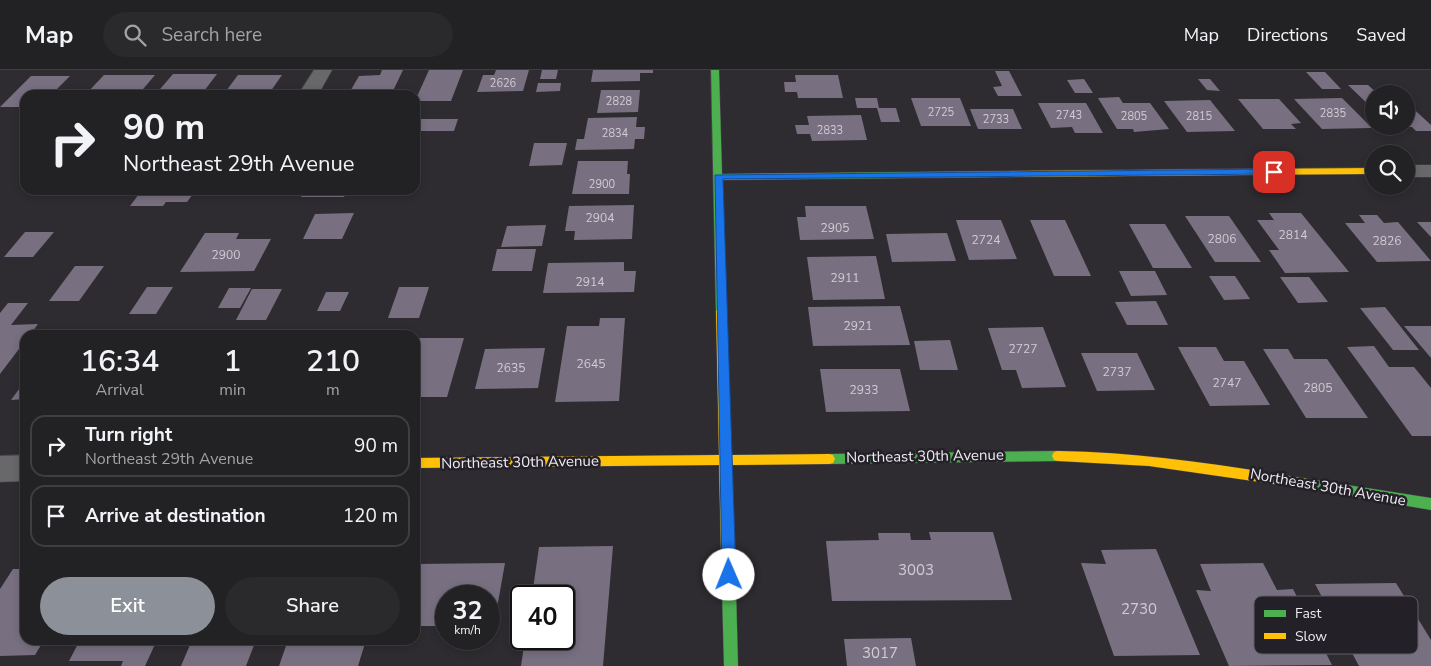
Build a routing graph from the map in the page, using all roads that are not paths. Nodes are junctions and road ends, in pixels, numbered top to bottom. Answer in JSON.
{"nodes":[{"id":1,"x":323,"y":70,"type":"edge"},
{"id":2,"x":716,"y":70,"type":"edge"},
{"id":3,"x":311,"y":90,"type":"edge"},
{"id":4,"x":1431,"y":170,"type":"edge"},
{"id":5,"x":1365,"y":171,"type":"edge"},
{"id":6,"x":1415,"y":171,"type":"edge"},
{"id":7,"x":718,"y":177,"type":"junction"},
{"id":8,"x":726,"y":459,"type":"junction"},
{"id":9,"x":420,"y":463,"type":"edge"},
{"id":10,"x":20,"y":468,"type":"edge"},
{"id":11,"x":0,"y":469,"type":"edge"},
{"id":12,"x":1431,"y":504,"type":"edge"},
{"id":13,"x":731,"y":666,"type":"edge"}],
"edges":[{"from":1,"to":3,"type":"street"},
{"from":2,"to":7,"type":"street"},
{"from":4,"to":6,"type":"street"},
{"from":5,"to":7,"type":"street"},
{"from":7,"to":8,"type":"street"},
{"from":8,"to":9,"type":"street","name":"Northeast 30th Avenue"},
{"from":8,"to":12,"type":"street","name":"Northeast 30th Avenue"},
{"from":8,"to":13,"type":"street"},
{"from":10,"to":11,"type":"street"}]}
